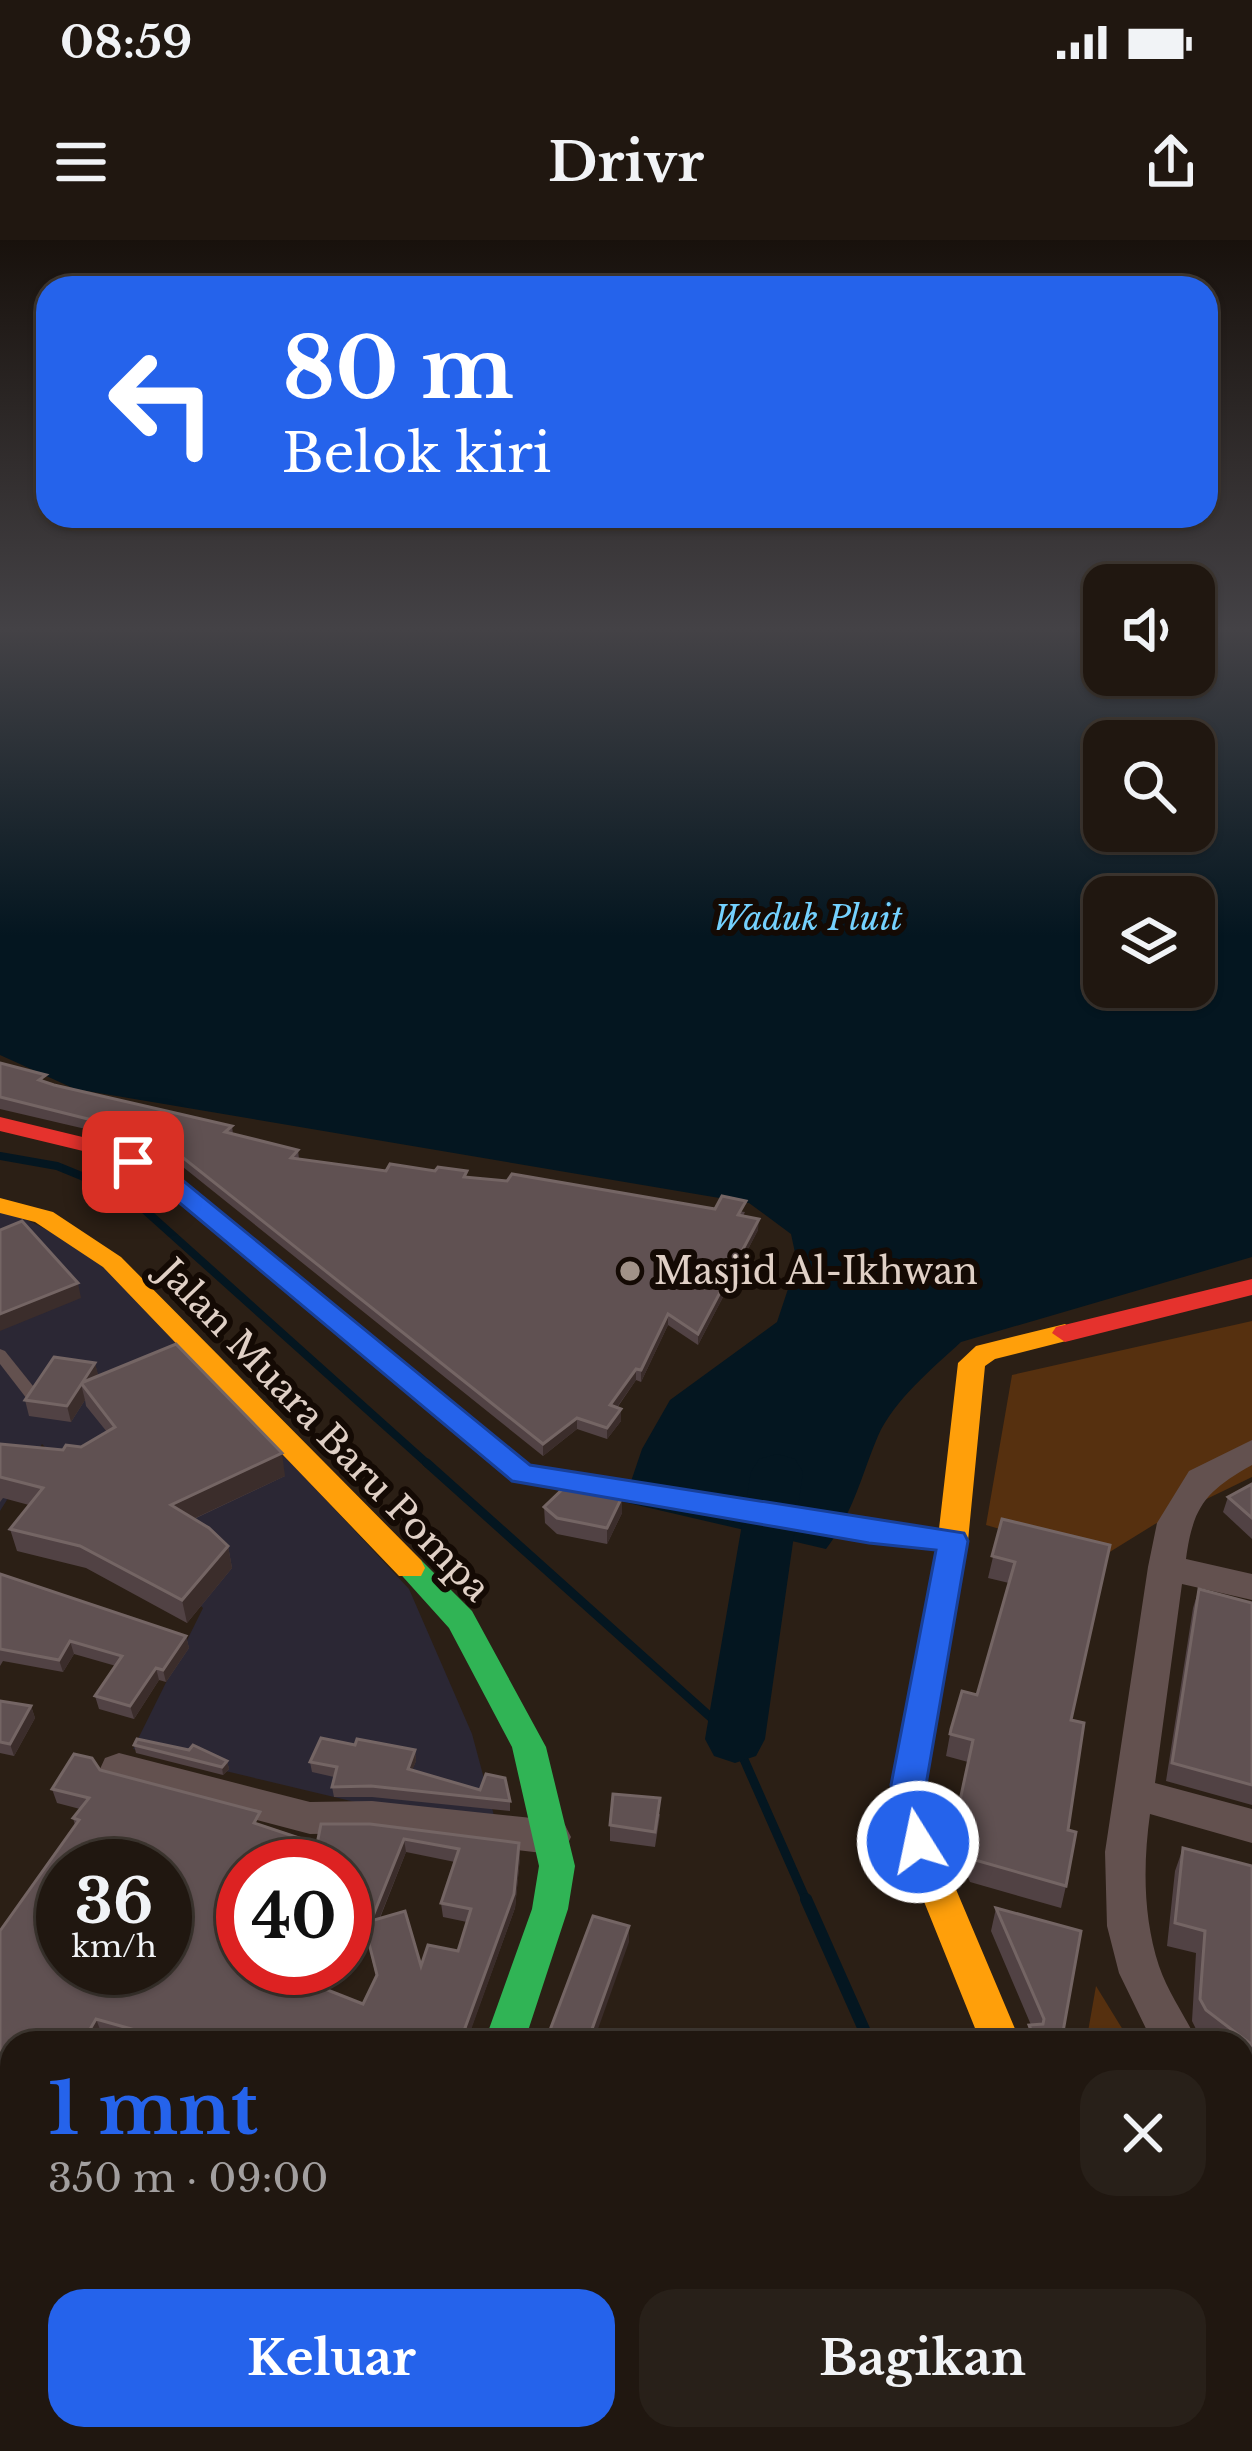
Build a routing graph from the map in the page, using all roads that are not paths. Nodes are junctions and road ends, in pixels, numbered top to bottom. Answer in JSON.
{"nodes":[{"id":1,"x":3,"y":1133,"type":"edge"},
{"id":2,"x":0,"y":1205,"type":"edge"},
{"id":3,"x":1252,"y":1287,"type":"edge"},
{"id":4,"x":0,"y":1354,"type":"edge"},
{"id":5,"x":32,"y":1395,"type":"edge"},
{"id":6,"x":1252,"y":1450,"type":"edge"},
{"id":7,"x":953,"y":1541,"type":"junction"},
{"id":8,"x":1165,"y":1568,"type":"junction"},
{"id":9,"x":1252,"y":1587,"type":"edge"},
{"id":10,"x":119,"y":1769,"type":"edge"},
{"id":11,"x":1132,"y":1793,"type":"junction"},
{"id":12,"x":1252,"y":1826,"type":"edge"},
{"id":13,"x":551,"y":1837,"type":"junction"},
{"id":14,"x":508,"y":2031,"type":"edge"},
{"id":15,"x":996,"y":2031,"type":"edge"},
{"id":16,"x":1170,"y":2031,"type":"edge"}],
"edges":[{"from":1,"to":7,"type":"street"},
{"from":2,"to":13,"type":"street","name":"Jalan Muara Baru Pompa"},
{"from":3,"to":7,"type":"street"},
{"from":4,"to":5,"type":"lane"},
{"from":6,"to":8,"type":"street"},
{"from":7,"to":15,"type":"street"},
{"from":8,"to":9,"type":"street"},
{"from":8,"to":11,"type":"street"},
{"from":10,"to":13,"type":"street"},
{"from":11,"to":12,"type":"street"},
{"from":11,"to":16,"type":"street"},
{"from":13,"to":14,"type":"street","name":"Jalan Muara Baru Pompa"}]}
